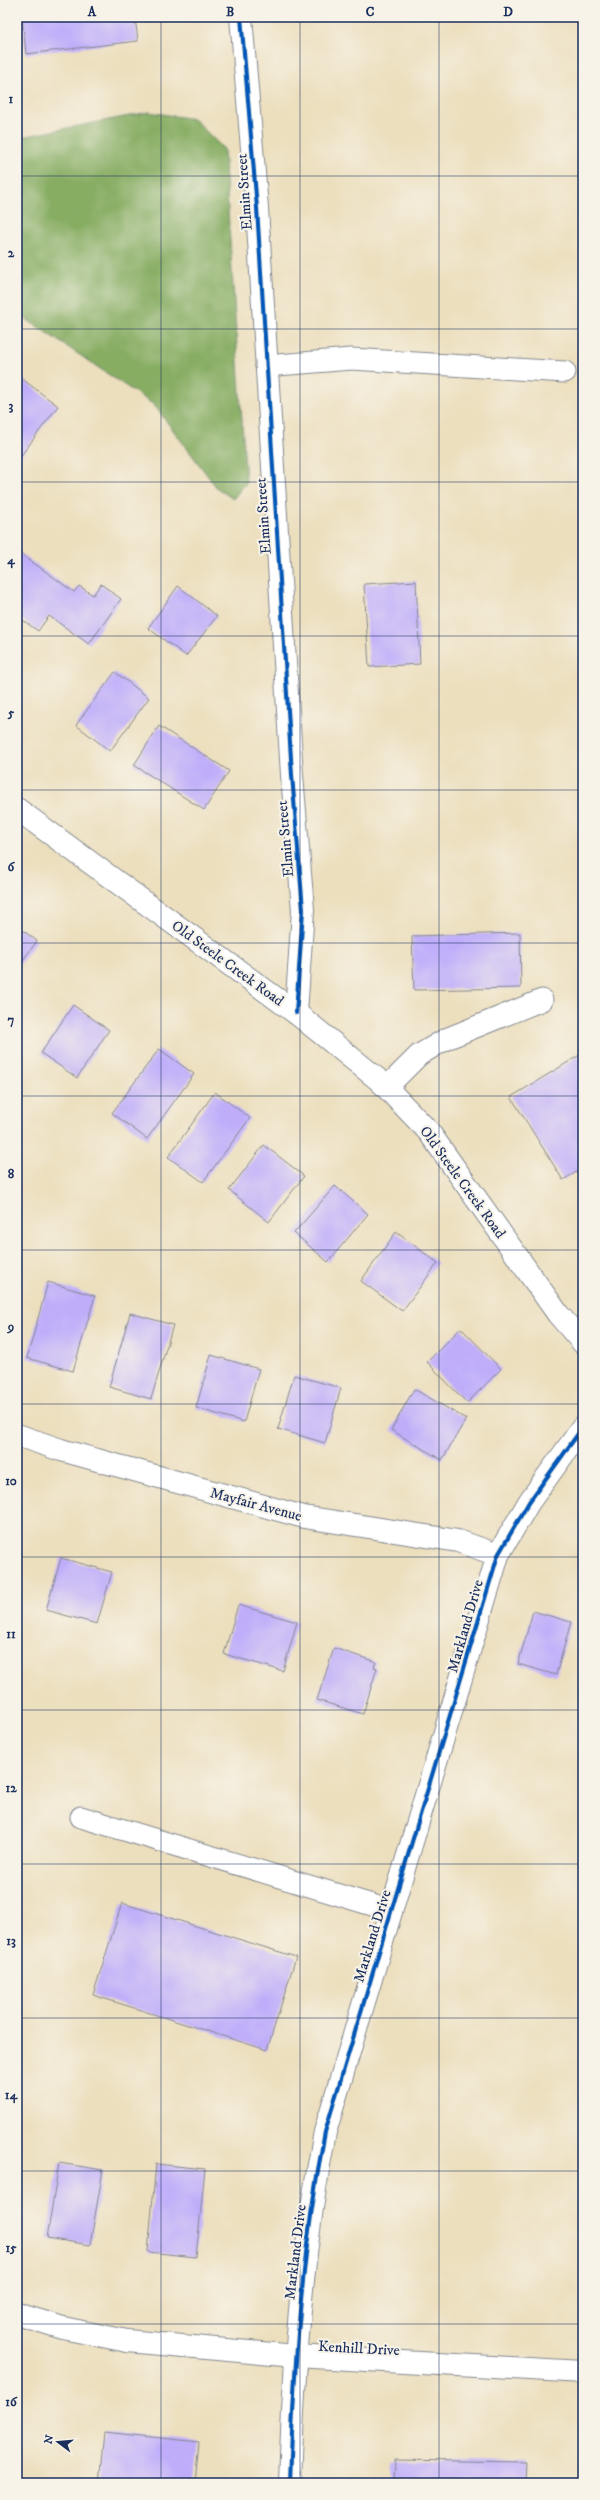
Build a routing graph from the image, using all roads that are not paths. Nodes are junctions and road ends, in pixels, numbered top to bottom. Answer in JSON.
{"nodes":[{"id":1,"x":241,"y":17,"type":"edge"},
{"id":2,"x":266,"y":366,"type":"junction"},
{"id":3,"x":565,"y":372,"type":"dead end"},
{"id":4,"x":17,"y":809,"type":"edge"},
{"id":5,"x":542,"y":1000,"type":"dead end"},
{"id":6,"x":296,"y":1013,"type":"junction"},
{"id":7,"x":386,"y":1088,"type":"junction"},
{"id":8,"x":583,"y":1343,"type":"edge"},
{"id":9,"x":583,"y":1428,"type":"edge"},
{"id":10,"x":17,"y":1435,"type":"edge"},
{"id":11,"x":498,"y":1555,"type":"junction"},
{"id":12,"x":81,"y":1817,"type":"dead end"},
{"id":13,"x":392,"y":1911,"type":"junction"},
{"id":14,"x":17,"y":2314,"type":"edge"},
{"id":15,"x":295,"y":2356,"type":"junction"},
{"id":16,"x":583,"y":2372,"type":"edge"},
{"id":17,"x":290,"y":2483,"type":"edge"}],
"edges":[{"from":1,"to":2,"type":"street","name":"Elmin Street"},
{"from":2,"to":3,"type":"lane"},
{"from":2,"to":6,"type":"street","name":"Elmin Street"},
{"from":4,"to":6,"type":"street","name":"Old Steele Creek Road"},
{"from":5,"to":7,"type":"lane"},
{"from":6,"to":7,"type":"street","name":"Old Steele Creek Road"},
{"from":7,"to":8,"type":"street","name":"Old Steele Creek Road"},
{"from":9,"to":11,"type":"street","name":"Markland Drive"},
{"from":10,"to":11,"type":"street","name":"Mayfair Avenue"},
{"from":11,"to":13,"type":"street","name":"Markland Drive"},
{"from":12,"to":13,"type":"lane"},
{"from":13,"to":15,"type":"street","name":"Markland Drive"},
{"from":14,"to":15,"type":"street","name":"Kenhill Drive"},
{"from":15,"to":16,"type":"street","name":"Kenhill Drive"},
{"from":15,"to":17,"type":"street","name":"Markland Drive"}]}
